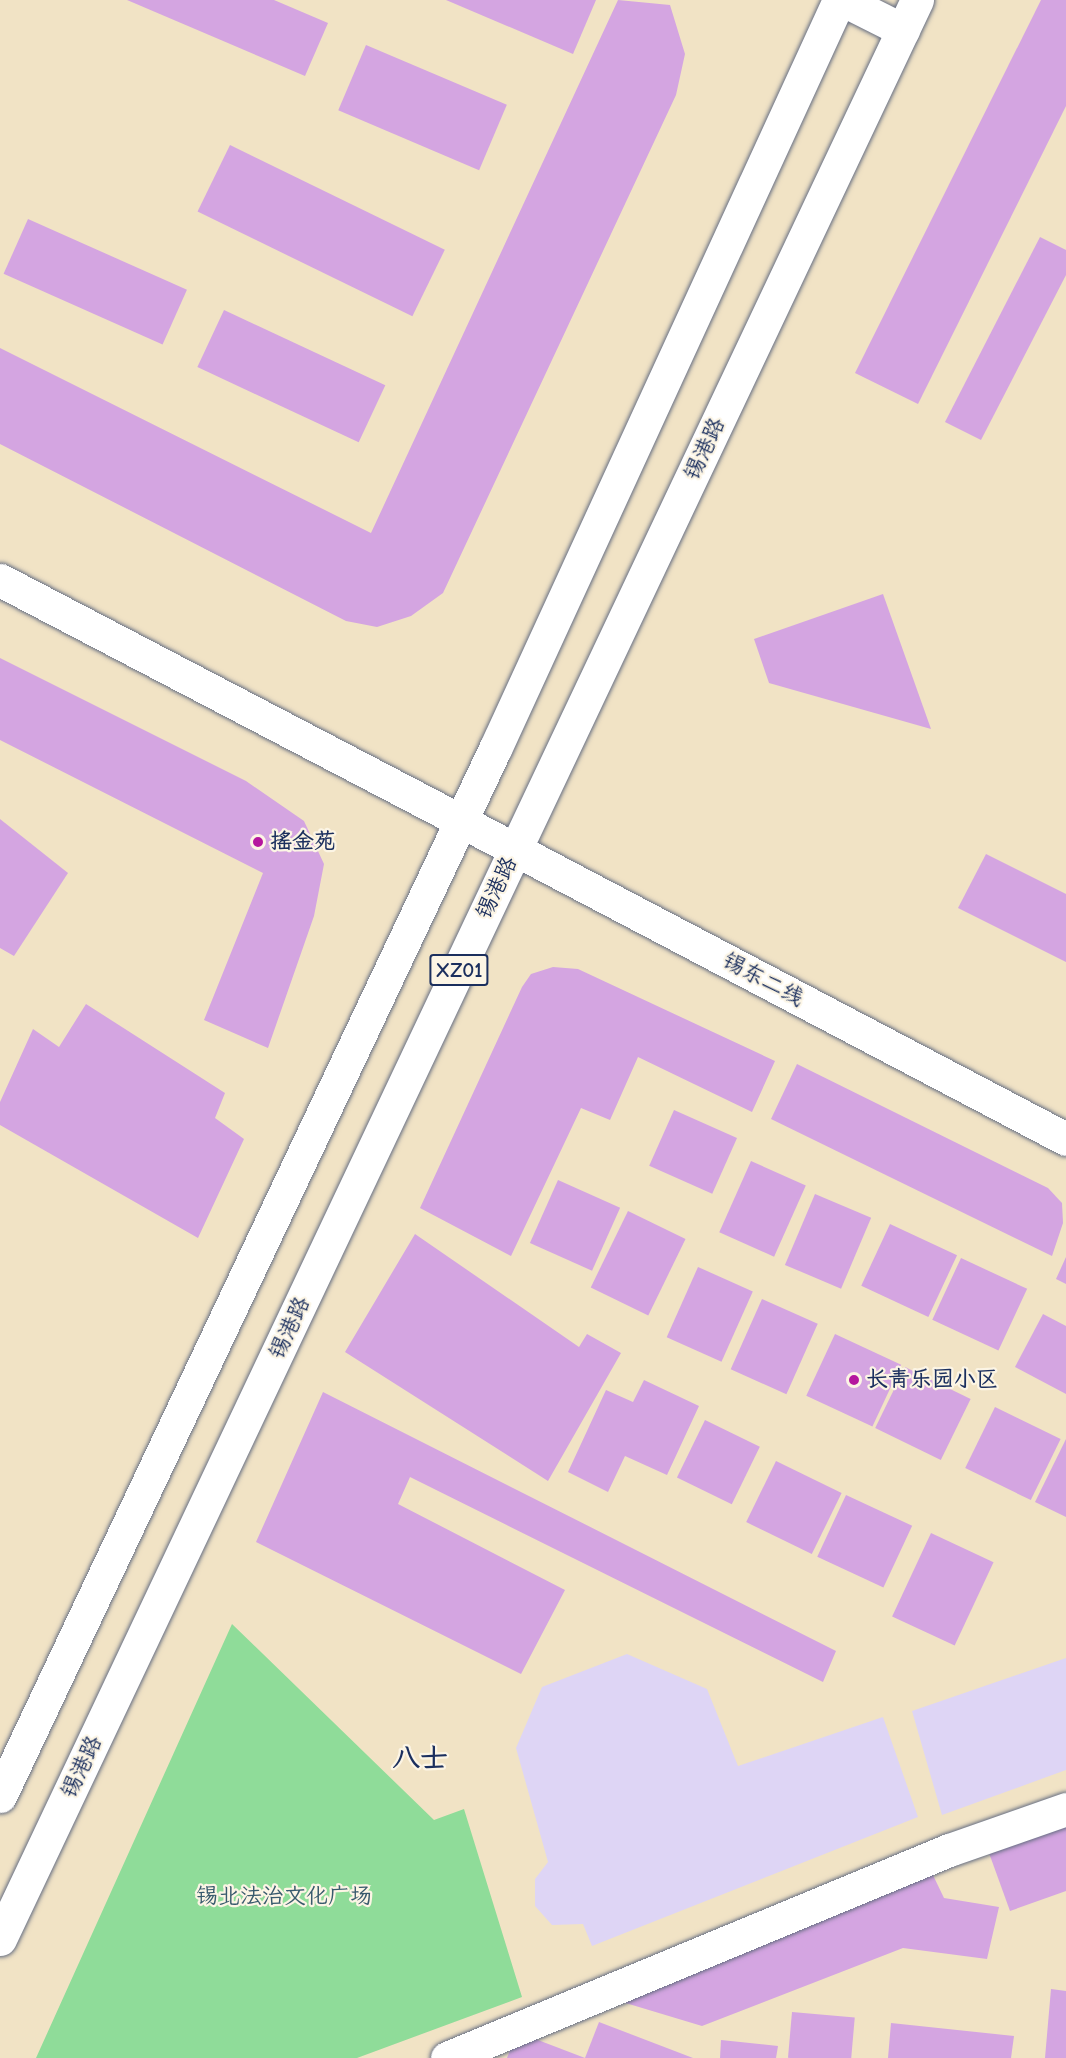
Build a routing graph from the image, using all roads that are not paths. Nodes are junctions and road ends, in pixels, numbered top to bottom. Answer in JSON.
{"nodes":[{"id":1,"x":841,"y":0,"type":"edge"},
{"id":2,"x":917,"y":0,"type":"edge"},
{"id":3,"x":903,"y":30,"type":"junction"},
{"id":4,"x":0,"y":580,"type":"edge"},
{"id":5,"x":461,"y":821,"type":"junction"},
{"id":6,"x":516,"y":850,"type":"junction"},
{"id":7,"x":1066,"y":1139,"type":"edge"},
{"id":8,"x":0,"y":1796,"type":"edge"},
{"id":9,"x":1066,"y":1809,"type":"edge"},
{"id":10,"x":0,"y":1939,"type":"edge"},
{"id":11,"x":447,"y":2058,"type":"edge"}],
"edges":[{"from":1,"to":3,"type":"main road"},
{"from":1,"to":5,"type":"main road","number":"XZ01"},
{"from":2,"to":3,"type":"main road","name":"锡港路","number":"XZ01"},
{"from":3,"to":6,"type":"main road","name":"锡港路","number":"XZ01"},
{"from":4,"to":5,"type":"main road","name":"锡东二线"},
{"from":5,"to":6,"type":"main road","name":"锡东二线"},
{"from":5,"to":8,"type":"main road","number":"XZ01"},
{"from":6,"to":7,"type":"main road","name":"锡东二线"},
{"from":6,"to":10,"type":"main road","name":"锡港路","number":"XZ01"},
{"from":9,"to":11,"type":"main road"}]}
